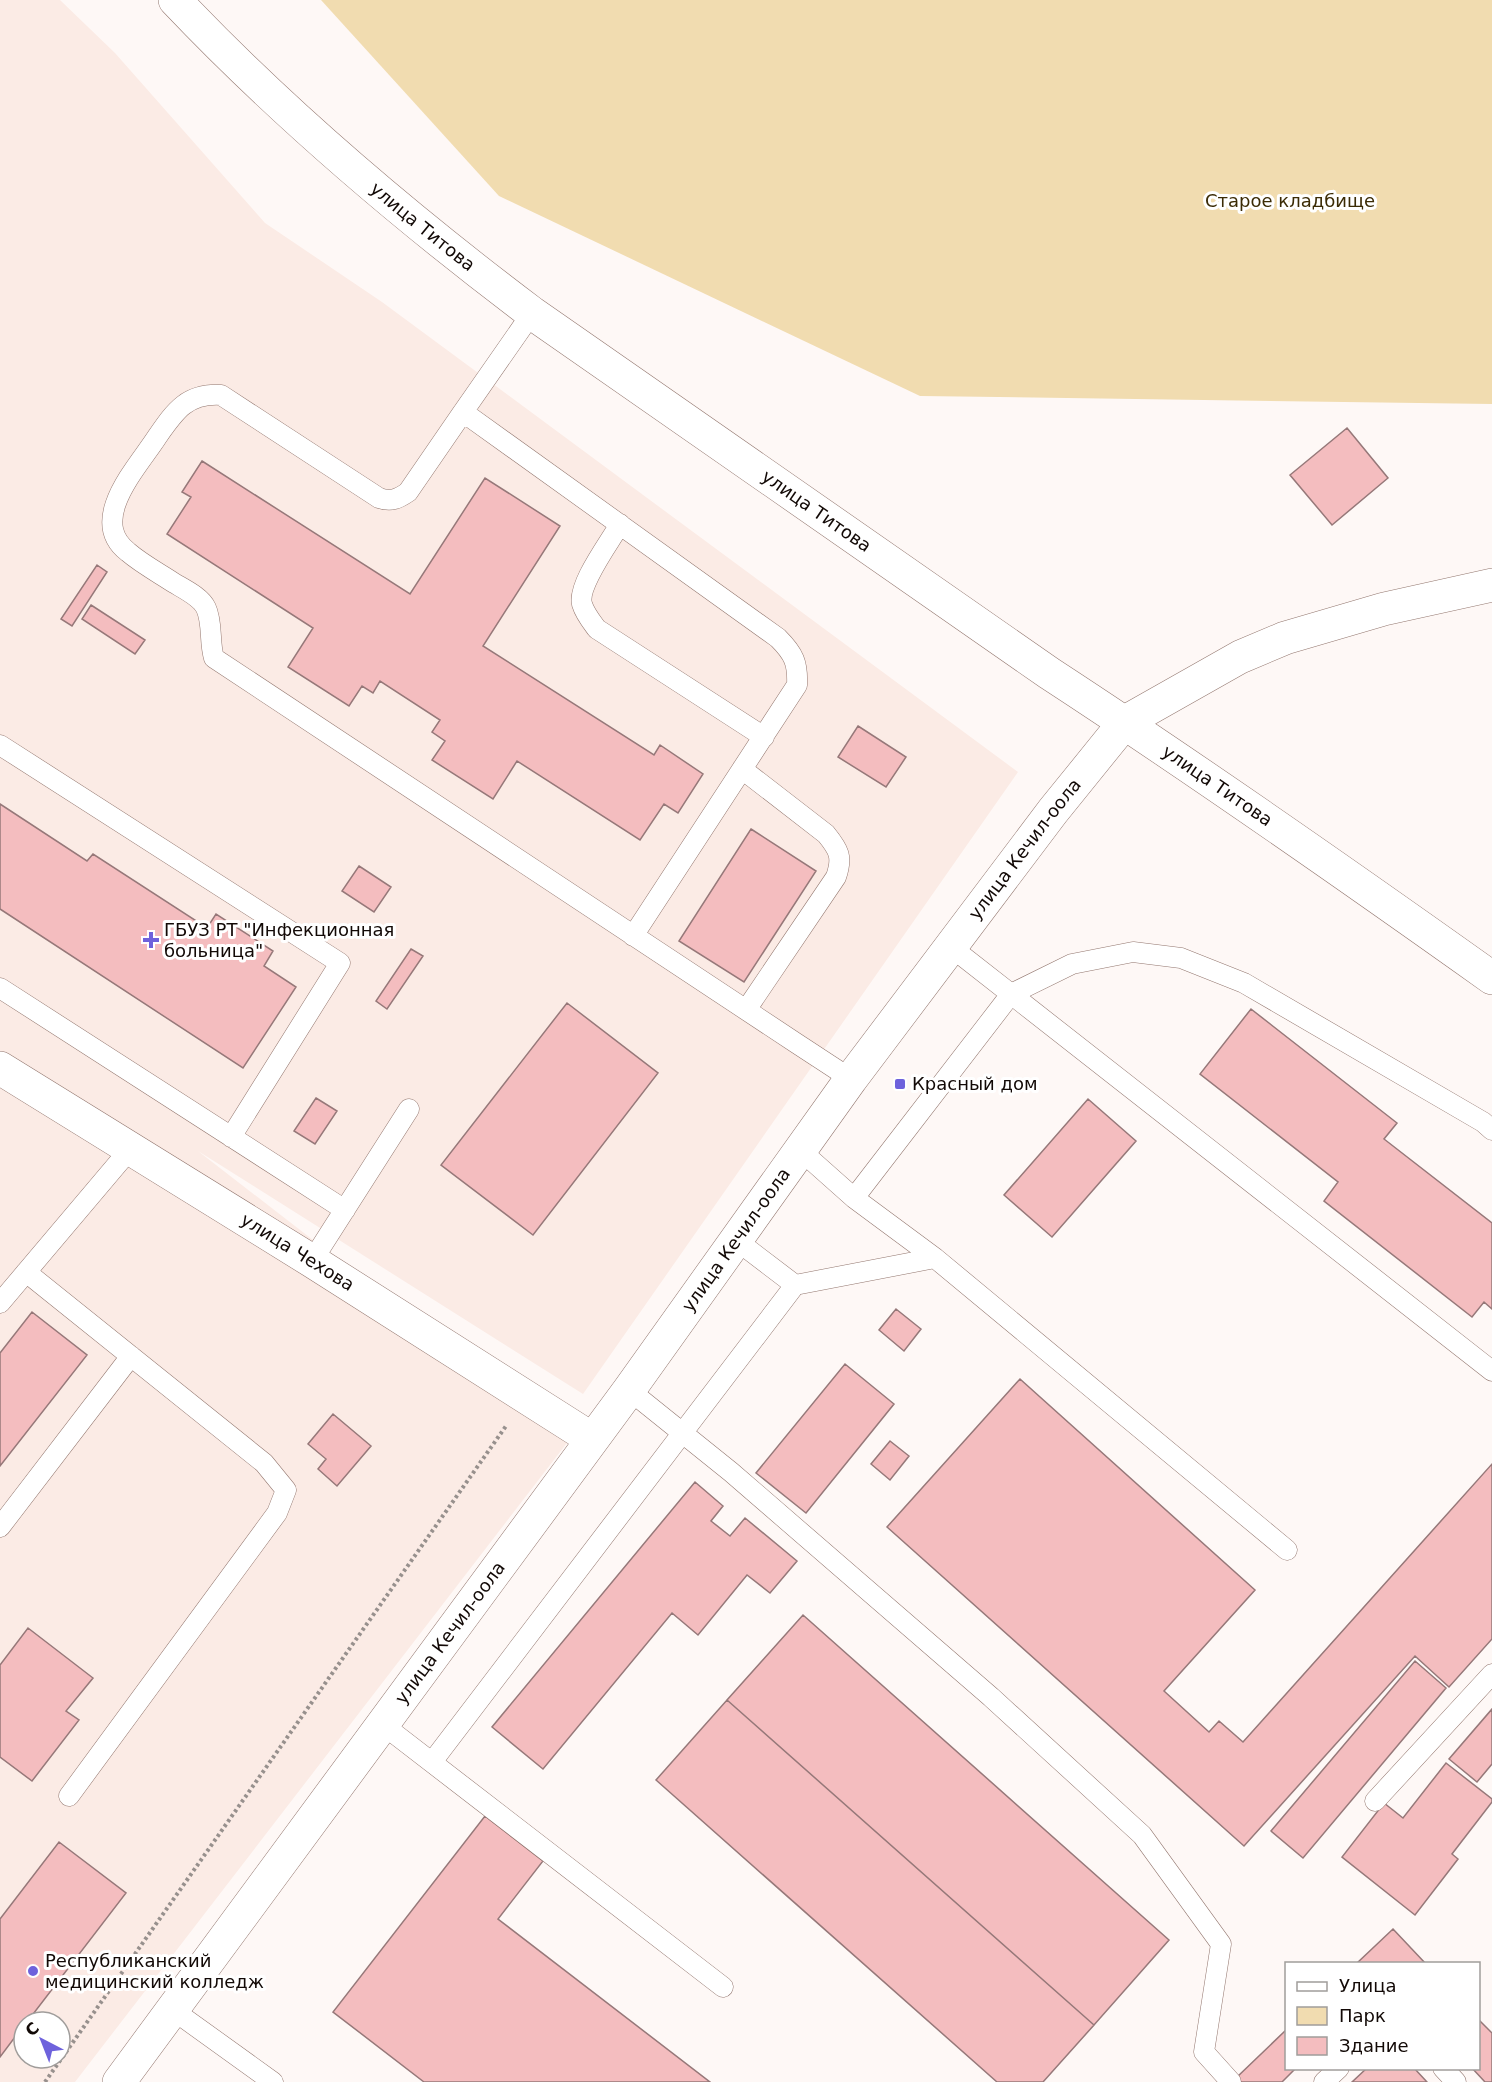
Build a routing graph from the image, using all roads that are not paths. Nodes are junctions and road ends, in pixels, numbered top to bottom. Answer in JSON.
{"nodes":[{"id":1,"x":175,"y":0,"type":"edge"},
{"id":2,"x":532,"y":313,"type":"junction"},
{"id":3,"x":463,"y":412,"type":"junction"},
{"id":4,"x":620,"y":524,"type":"junction"},
{"id":5,"x":1492,"y":585,"type":"edge"},
{"id":6,"x":1125,"y":722,"type":"junction"},
{"id":7,"x":764,"y":737,"type":"junction"},
{"id":8,"x":0,"y":745,"type":"edge"},
{"id":9,"x":742,"y":769,"type":"junction"},
{"id":10,"x":633,"y":936,"type":"junction"},
{"id":11,"x":951,"y":947,"type":"junction"},
{"id":12,"x":1492,"y":978,"type":"edge"},
{"id":13,"x":0,"y":988,"type":"edge"},
{"id":14,"x":1011,"y":994,"type":"junction"},
{"id":15,"x":746,"y":1010,"type":"junction"},
{"id":16,"x":0,"y":1068,"type":"edge"},
{"id":17,"x":851,"y":1079,"type":"junction"},
{"id":18,"x":409,"y":1109,"type":"dead end"},
{"id":19,"x":1492,"y":1130,"type":"edge"},
{"id":20,"x":231,"y":1137,"type":"junction"},
{"id":21,"x":131,"y":1148,"type":"junction"},
{"id":22,"x":800,"y":1150,"type":"junction"},
{"id":23,"x":854,"y":1198,"type":"junction"},
{"id":24,"x":345,"y":1210,"type":"junction"},
{"id":25,"x":736,"y":1240,"type":"junction"},
{"id":26,"x":935,"y":1258,"type":"junction"},
{"id":27,"x":312,"y":1261,"type":"junction"},
{"id":28,"x":26,"y":1272,"type":"junction"},
{"id":29,"x":795,"y":1285,"type":"junction"},
{"id":30,"x":0,"y":1302,"type":"edge"},
{"id":31,"x":131,"y":1356,"type":"junction"},
{"id":32,"x":1492,"y":1371,"type":"edge"},
{"id":33,"x":629,"y":1390,"type":"junction"},
{"id":34,"x":681,"y":1432,"type":"junction"},
{"id":35,"x":592,"y":1439,"type":"junction"},
{"id":36,"x":0,"y":1527,"type":"edge"},
{"id":37,"x":1287,"y":1550,"type":"dead end"},
{"id":38,"x":1492,"y":1674,"type":"edge"},
{"id":39,"x":382,"y":1724,"type":"junction"},
{"id":40,"x":432,"y":1762,"type":"junction"},
{"id":41,"x":69,"y":1796,"type":"dead end"},
{"id":42,"x":1375,"y":1801,"type":"dead end"},
{"id":43,"x":723,"y":1987,"type":"dead end"},
{"id":44,"x":173,"y":2010,"type":"junction"},
{"id":45,"x":1337,"y":2070,"type":"edge"},
{"id":46,"x":1445,"y":2070,"type":"edge"},
{"id":47,"x":119,"y":2082,"type":"edge"},
{"id":48,"x":273,"y":2082,"type":"edge"},
{"id":49,"x":1231,"y":2082,"type":"edge"},
{"id":50,"x":1324,"y":2082,"type":"edge"},
{"id":51,"x":1456,"y":2082,"type":"edge"}],
"edges":[{"from":1,"to":2,"type":"street","name":"улица Титова"},
{"from":2,"to":3,"type":"lane"},
{"from":2,"to":6,"type":"street","name":"улица Титова"},
{"from":3,"to":4,"type":"lane"},
{"from":3,"to":10,"type":"lane"},
{"from":4,"to":7,"type":"lane"},
{"from":4,"to":7,"type":"lane"},
{"from":5,"to":6,"type":"street","name":"улица Кечил-оола"},
{"from":6,"to":11,"type":"street","name":"улица Кечил-оола"},
{"from":6,"to":12,"type":"street","name":"улица Титова"},
{"from":7,"to":9,"type":"lane"},
{"from":8,"to":20,"type":"lane"},
{"from":9,"to":10,"type":"lane"},
{"from":9,"to":15,"type":"lane"},
{"from":10,"to":15,"type":"lane"},
{"from":11,"to":14,"type":"lane"},
{"from":11,"to":17,"type":"street","name":"улица Кечил-оола"},
{"from":13,"to":20,"type":"lane"},
{"from":14,"to":19,"type":"lane"},
{"from":14,"to":23,"type":"lane"},
{"from":14,"to":32,"type":"lane"},
{"from":15,"to":17,"type":"lane"},
{"from":16,"to":21,"type":"street","name":"улица Чехова"},
{"from":17,"to":22,"type":"street","name":"улица Кечил-оола"},
{"from":18,"to":24,"type":"lane"},
{"from":20,"to":24,"type":"lane"},
{"from":21,"to":27,"type":"street","name":"улица Чехова"},
{"from":21,"to":28,"type":"lane"},
{"from":22,"to":23,"type":"lane"},
{"from":22,"to":25,"type":"street","name":"улица Кечил-оола"},
{"from":23,"to":26,"type":"lane"},
{"from":24,"to":27,"type":"lane"},
{"from":25,"to":29,"type":"lane"},
{"from":25,"to":33,"type":"street","name":"улица Кечил-оола"},
{"from":26,"to":29,"type":"lane"},
{"from":26,"to":37,"type":"lane"},
{"from":27,"to":35,"type":"street","name":"улица Чехова"},
{"from":28,"to":30,"type":"lane"},
{"from":28,"to":31,"type":"lane"},
{"from":29,"to":34,"type":"lane"},
{"from":31,"to":36,"type":"lane"},
{"from":31,"to":41,"type":"lane"},
{"from":33,"to":34,"type":"lane"},
{"from":33,"to":35,"type":"street","name":"улица Кечил-оола"},
{"from":34,"to":40,"type":"lane"},
{"from":34,"to":49,"type":"lane"},
{"from":35,"to":39,"type":"street","name":"улица Кечил-оола"},
{"from":38,"to":42,"type":"lane"},
{"from":39,"to":40,"type":"lane"},
{"from":39,"to":44,"type":"street","name":"улица Кечил-оола"},
{"from":40,"to":43,"type":"lane"},
{"from":44,"to":47,"type":"street","name":"улица Кечил-оола"},
{"from":44,"to":48,"type":"lane"},
{"from":45,"to":50,"type":"lane"},
{"from":46,"to":51,"type":"lane"}]}
